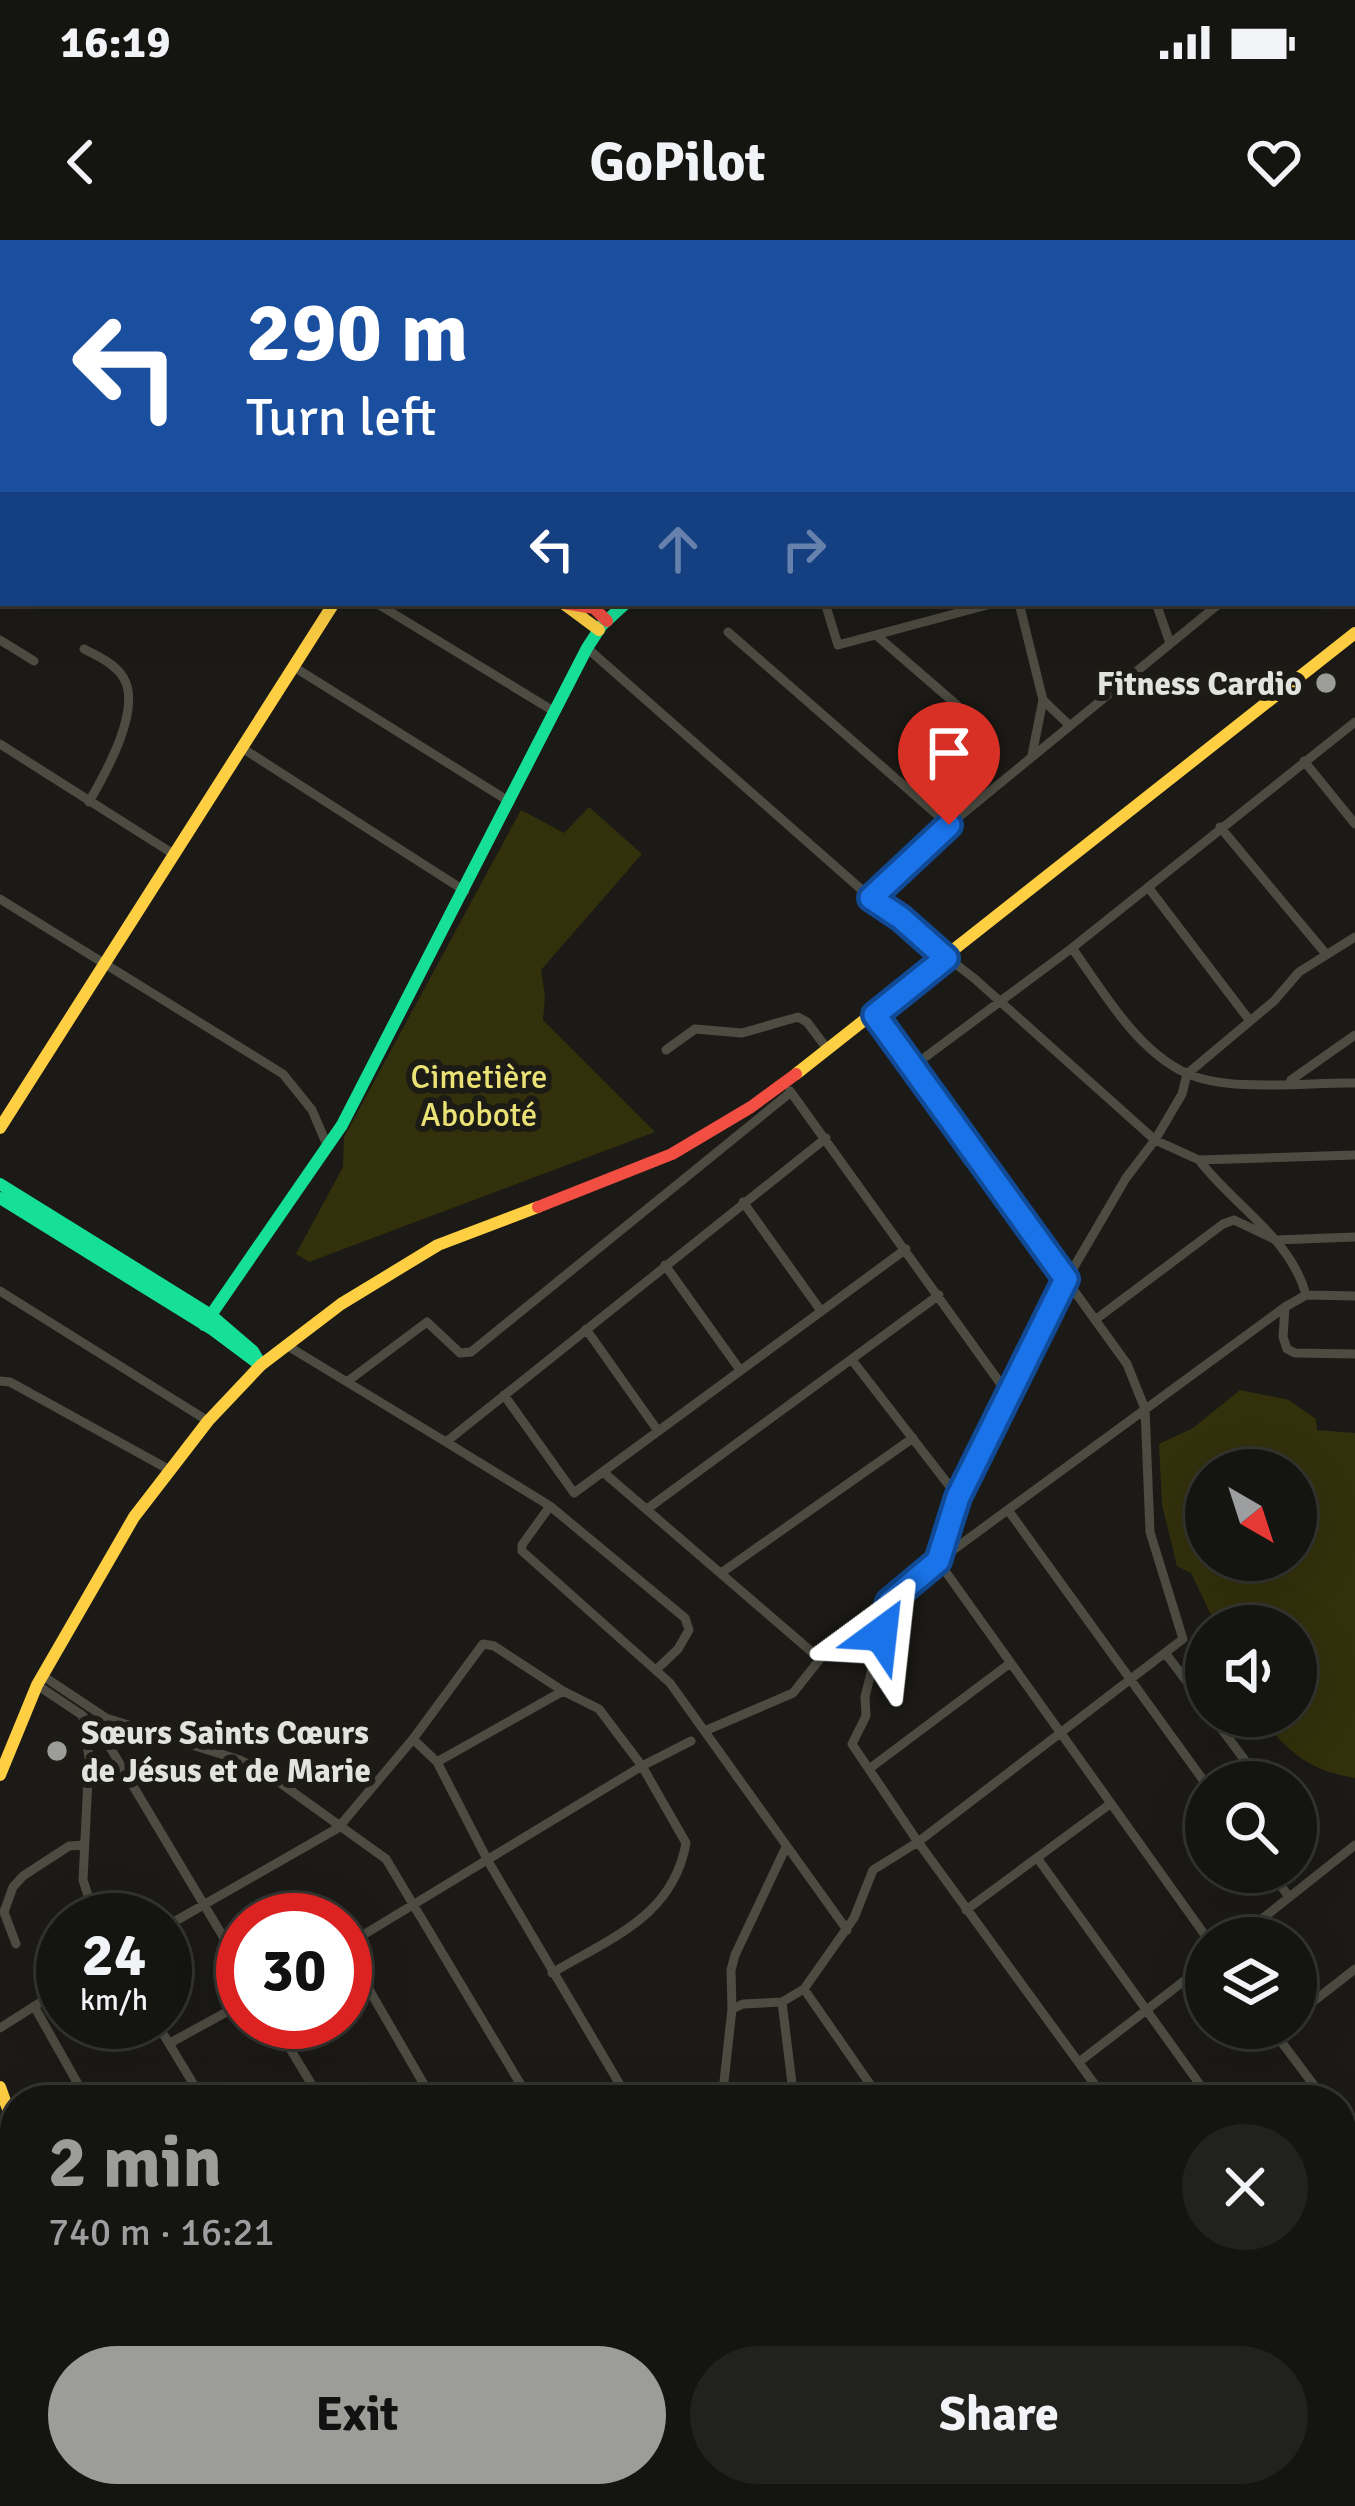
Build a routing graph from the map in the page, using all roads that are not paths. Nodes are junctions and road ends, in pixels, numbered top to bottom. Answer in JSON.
{"nodes":[{"id":1,"x":332,"y":606,"type":"edge"},
{"id":2,"x":381,"y":606,"type":"edge"},
{"id":3,"x":567,"y":606,"type":"edge"},
{"id":4,"x":597,"y":606,"type":"edge"},
{"id":5,"x":623,"y":606,"type":"edge"},
{"id":6,"x":826,"y":606,"type":"edge"},
{"id":7,"x":983,"y":606,"type":"edge"},
{"id":8,"x":1020,"y":606,"type":"edge"},
{"id":9,"x":1157,"y":606,"type":"edge"},
{"id":10,"x":1216,"y":606,"type":"edge"},
{"id":11,"x":585,"y":621,"type":"junction"},
{"id":12,"x":603,"y":625,"type":"junction"},
{"id":13,"x":728,"y":632,"type":"dead end"},
{"id":14,"x":875,"y":634,"type":"junction"},
{"id":15,"x":1350,"y":637,"type":"edge"},
{"id":16,"x":0,"y":640,"type":"edge"},
{"id":17,"x":1170,"y":643,"type":"junction"},
{"id":18,"x":587,"y":648,"type":"junction"},
{"id":19,"x":84,"y":649,"type":"dead end"},
{"id":20,"x":1355,"y":655,"type":"edge"},
{"id":21,"x":34,"y":661,"type":"dead end"},
{"id":22,"x":294,"y":667,"type":"junction"},
{"id":23,"x":1043,"y":700,"type":"junction"},
{"id":24,"x":958,"y":706,"type":"dead end"},
{"id":25,"x":555,"y":712,"type":"junction"},
{"id":26,"x":1355,"y":722,"type":"edge"},
{"id":27,"x":1069,"y":725,"type":"junction"},
{"id":28,"x":0,"y":744,"type":"edge"},
{"id":29,"x":242,"y":748,"type":"junction"},
{"id":30,"x":1032,"y":756,"type":"junction"},
{"id":31,"x":1304,"y":761,"type":"junction"},
{"id":32,"x":89,"y":802,"type":"junction"},
{"id":33,"x":510,"y":802,"type":"junction"},
{"id":34,"x":1355,"y":824,"type":"edge"},
{"id":35,"x":949,"y":825,"type":"junction"},
{"id":36,"x":1220,"y":827,"type":"junction"},
{"id":37,"x":175,"y":856,"type":"junction"},
{"id":38,"x":1148,"y":887,"type":"junction"},
{"id":39,"x":465,"y":891,"type":"junction"},
{"id":40,"x":871,"y":898,"type":"junction"},
{"id":41,"x":0,"y":899,"type":"edge"},
{"id":42,"x":1355,"y":937,"type":"edge"},
{"id":43,"x":1072,"y":948,"type":"junction"},
{"id":44,"x":1325,"y":954,"type":"junction"},
{"id":45,"x":946,"y":958,"type":"junction"},
{"id":46,"x":104,"y":965,"type":"junction"},
{"id":47,"x":1000,"y":1000,"type":"junction"},
{"id":48,"x":875,"y":1015,"type":"junction"},
{"id":49,"x":1250,"y":1021,"type":"junction"},
{"id":50,"x":1355,"y":1035,"type":"edge"},
{"id":51,"x":666,"y":1050,"type":"dead end"},
{"id":52,"x":828,"y":1050,"type":"junction"},
{"id":53,"x":912,"y":1067,"type":"junction"},
{"id":54,"x":1187,"y":1074,"type":"junction"},
{"id":55,"x":1288,"y":1082,"type":"junction"},
{"id":56,"x":1355,"y":1082,"type":"edge"},
{"id":57,"x":788,"y":1088,"type":"junction"},
{"id":58,"x":0,"y":1128,"type":"edge"},
{"id":59,"x":826,"y":1138,"type":"junction"},
{"id":60,"x":1156,"y":1140,"type":"junction"},
{"id":61,"x":327,"y":1144,"type":"junction"},
{"id":62,"x":1355,"y":1155,"type":"edge"},
{"id":63,"x":1199,"y":1160,"type":"junction"},
{"id":64,"x":0,"y":1184,"type":"edge"},
{"id":65,"x":0,"y":1198,"type":"edge"},
{"id":66,"x":743,"y":1202,"type":"junction"},
{"id":67,"x":1355,"y":1237,"type":"edge"},
{"id":68,"x":1276,"y":1240,"type":"junction"},
{"id":69,"x":906,"y":1249,"type":"junction"},
{"id":70,"x":665,"y":1265,"type":"junction"},
{"id":71,"x":1066,"y":1279,"type":"junction"},
{"id":72,"x":0,"y":1291,"type":"edge"},
{"id":73,"x":939,"y":1295,"type":"junction"},
{"id":74,"x":1306,"y":1295,"type":"junction"},
{"id":75,"x":1355,"y":1296,"type":"edge"},
{"id":76,"x":1285,"y":1307,"type":"junction"},
{"id":77,"x":821,"y":1311,"type":"junction"},
{"id":78,"x":208,"y":1320,"type":"junction"},
{"id":79,"x":1095,"y":1320,"type":"junction"},
{"id":80,"x":586,"y":1329,"type":"junction"},
{"id":81,"x":286,"y":1345,"type":"junction"},
{"id":82,"x":1355,"y":1354,"type":"edge"},
{"id":83,"x":853,"y":1360,"type":"junction"},
{"id":84,"x":261,"y":1365,"type":"junction"},
{"id":85,"x":740,"y":1370,"type":"junction"},
{"id":86,"x":0,"y":1381,"type":"edge"},
{"id":87,"x":348,"y":1381,"type":"junction"},
{"id":88,"x":1008,"y":1394,"type":"junction"},
{"id":89,"x":504,"y":1395,"type":"junction"},
{"id":90,"x":1145,"y":1409,"type":"junction"},
{"id":91,"x":208,"y":1421,"type":"junction"},
{"id":92,"x":658,"y":1431,"type":"junction"},
{"id":93,"x":913,"y":1438,"type":"junction"},
{"id":94,"x":446,"y":1442,"type":"junction"},
{"id":95,"x":168,"y":1469,"type":"junction"},
{"id":96,"x":603,"y":1472,"type":"junction"},
{"id":97,"x":574,"y":1493,"type":"junction"},
{"id":98,"x":958,"y":1497,"type":"junction"},
{"id":99,"x":552,"y":1507,"type":"junction"},
{"id":100,"x":647,"y":1509,"type":"junction"},
{"id":101,"x":1008,"y":1510,"type":"junction"},
{"id":102,"x":938,"y":1561,"type":"junction"},
{"id":103,"x":721,"y":1573,"type":"junction"},
{"id":104,"x":889,"y":1602,"type":"junction"},
{"id":105,"x":1166,"y":1654,"type":"junction"},
{"id":106,"x":820,"y":1659,"type":"junction"},
{"id":107,"x":1009,"y":1664,"type":"junction"},
{"id":108,"x":657,"y":1669,"type":"junction"},
{"id":109,"x":1185,"y":1679,"type":"edge"},
{"id":110,"x":40,"y":1680,"type":"junction"},
{"id":111,"x":1131,"y":1681,"type":"junction"},
{"id":112,"x":563,"y":1691,"type":"junction"},
{"id":113,"x":83,"y":1709,"type":"junction"},
{"id":114,"x":106,"y":1718,"type":"junction"},
{"id":115,"x":707,"y":1730,"type":"junction"},
{"id":116,"x":1060,"y":1736,"type":"junction"},
{"id":117,"x":413,"y":1739,"type":"junction"},
{"id":118,"x":106,"y":1741,"type":"junction"},
{"id":119,"x":691,"y":1741,"type":"dead end"},
{"id":120,"x":1189,"y":1761,"type":"edge"},
{"id":121,"x":437,"y":1762,"type":"junction"},
{"id":122,"x":642,"y":1766,"type":"junction"},
{"id":123,"x":869,"y":1769,"type":"junction"},
{"id":124,"x":0,"y":1775,"type":"edge"},
{"id":125,"x":1109,"y":1804,"type":"junction"},
{"id":126,"x":338,"y":1828,"type":"junction"},
{"id":127,"x":918,"y":1842,"type":"junction"},
{"id":128,"x":84,"y":1845,"type":"junction"},
{"id":129,"x":1355,"y":1845,"type":"edge"},
{"id":130,"x":786,"y":1847,"type":"junction"},
{"id":131,"x":1038,"y":1859,"type":"junction"},
{"id":132,"x":488,"y":1861,"type":"junction"},
{"id":133,"x":84,"y":1893,"type":"edge"},
{"id":134,"x":1285,"y":1893,"type":"edge"},
{"id":135,"x":1289,"y":1898,"type":"junction"},
{"id":136,"x":415,"y":1904,"type":"junction"},
{"id":137,"x":203,"y":1905,"type":"junction"},
{"id":138,"x":966,"y":1910,"type":"junction"},
{"id":139,"x":192,"y":1911,"type":"edge"},
{"id":140,"x":1192,"y":1917,"type":"edge"},
{"id":141,"x":1265,"y":1917,"type":"edge"},
{"id":142,"x":216,"y":1926,"type":"edge"},
{"id":143,"x":372,"y":1930,"type":"edge"},
{"id":144,"x":847,"y":1930,"type":"junction"},
{"id":145,"x":16,"y":1943,"type":"dead end"},
{"id":146,"x":1355,"y":1969,"type":"edge"},
{"id":147,"x":552,"y":1972,"type":"junction"},
{"id":148,"x":1185,"y":1981,"type":"edge"},
{"id":149,"x":804,"y":1989,"type":"junction"},
{"id":150,"x":372,"y":1994,"type":"edge"},
{"id":151,"x":1317,"y":1999,"type":"edge"},
{"id":152,"x":782,"y":2002,"type":"junction"},
{"id":153,"x":34,"y":2006,"type":"joint"},
{"id":154,"x":732,"y":2009,"type":"junction"},
{"id":155,"x":1147,"y":2011,"type":"junction"},
{"id":156,"x":0,"y":2028,"type":"edge"},
{"id":157,"x":173,"y":2049,"type":"edge"},
{"id":158,"x":290,"y":2049,"type":"edge"},
{"id":159,"x":1289,"y":2049,"type":"edge"},
{"id":160,"x":1079,"y":2062,"type":"junction"},
{"id":161,"x":79,"y":2085,"type":"edge"},
{"id":162,"x":194,"y":2085,"type":"edge"},
{"id":163,"x":311,"y":2085,"type":"edge"},
{"id":164,"x":424,"y":2085,"type":"edge"},
{"id":165,"x":521,"y":2085,"type":"edge"},
{"id":166,"x":619,"y":2085,"type":"edge"},
{"id":167,"x":724,"y":2085,"type":"edge"},
{"id":168,"x":792,"y":2085,"type":"edge"},
{"id":169,"x":871,"y":2085,"type":"edge"},
{"id":170,"x":1095,"y":2085,"type":"edge"},
{"id":171,"x":1200,"y":2085,"type":"edge"},
{"id":172,"x":1314,"y":2085,"type":"edge"}],
"edges":[{"from":1,"to":22,"type":"main road"},
{"from":2,"to":25,"type":"street"},
{"from":3,"to":11,"type":"main road"},
{"from":4,"to":11,"type":"main road"},
{"from":4,"to":12,"type":"main road"},
{"from":5,"to":12,"type":"main road"},
{"from":6,"to":14,"type":"street"},
{"from":7,"to":14,"type":"street"},
{"from":8,"to":23,"type":"street"},
{"from":9,"to":17,"type":"street"},
{"from":10,"to":17,"type":"street"},
{"from":11,"to":12,"type":"main road"},
{"from":11,"to":18,"type":"main road"},
{"from":12,"to":18,"type":"main road"},
{"from":13,"to":35,"type":"street"},
{"from":14,"to":24,"type":"street"},
{"from":15,"to":20,"type":"street"},
{"from":15,"to":45,"type":"main road"},
{"from":16,"to":21,"type":"street"},
{"from":17,"to":27,"type":"street"},
{"from":18,"to":25,"type":"main road"},
{"from":18,"to":40,"type":"street"},
{"from":19,"to":32,"type":"street"},
{"from":22,"to":29,"type":"main road"},
{"from":22,"to":33,"type":"street"},
{"from":23,"to":27,"type":"street"},
{"from":23,"to":30,"type":"street"},
{"from":25,"to":33,"type":"main road"},
{"from":26,"to":31,"type":"street"},
{"from":27,"to":30,"type":"street"},
{"from":28,"to":32,"type":"street"},
{"from":29,"to":37,"type":"main road"},
{"from":29,"to":39,"type":"street"},
{"from":30,"to":35,"type":"street"},
{"from":31,"to":34,"type":"street"},
{"from":31,"to":36,"type":"street"},
{"from":32,"to":37,"type":"street"},
{"from":33,"to":39,"type":"main road"},
{"from":35,"to":40,"type":"street"},
{"from":36,"to":38,"type":"street"},
{"from":36,"to":44,"type":"street"},
{"from":37,"to":46,"type":"main road"},
{"from":38,"to":43,"type":"street"},
{"from":38,"to":49,"type":"street"},
{"from":39,"to":61,"type":"main road"},
{"from":40,"to":45,"type":"street"},
{"from":41,"to":46,"type":"street"},
{"from":42,"to":44,"type":"street"},
{"from":43,"to":47,"type":"street"},
{"from":43,"to":54,"type":"street"},
{"from":44,"to":49,"type":"street"},
{"from":45,"to":47,"type":"street"},
{"from":45,"to":48,"type":"main road"},
{"from":46,"to":58,"type":"main road"},
{"from":46,"to":61,"type":"street"},
{"from":47,"to":53,"type":"street"},
{"from":47,"to":60,"type":"street"},
{"from":48,"to":52,"type":"main road"},
{"from":48,"to":53,"type":"street"},
{"from":49,"to":54,"type":"street"},
{"from":50,"to":55,"type":"street"},
{"from":51,"to":52,"type":"street"},
{"from":52,"to":57,"type":"main road"},
{"from":53,"to":71,"type":"street"},
{"from":54,"to":55,"type":"street"},
{"from":54,"to":60,"type":"street"},
{"from":55,"to":56,"type":"street"},
{"from":57,"to":59,"type":"street"},
{"from":57,"to":81,"type":"main road"},
{"from":57,"to":87,"type":"street"},
{"from":59,"to":66,"type":"street"},
{"from":59,"to":69,"type":"street"},
{"from":60,"to":63,"type":"street"},
{"from":60,"to":71,"type":"street"},
{"from":61,"to":78,"type":"main road"},
{"from":62,"to":63,"type":"street"},
{"from":63,"to":68,"type":"street"},
{"from":64,"to":78,"type":"main road"},
{"from":65,"to":78,"type":"main road"},
{"from":66,"to":70,"type":"street"},
{"from":66,"to":77,"type":"street"},
{"from":67,"to":68,"type":"street"},
{"from":68,"to":74,"type":"street"},
{"from":68,"to":79,"type":"street"},
{"from":69,"to":73,"type":"street"},
{"from":69,"to":77,"type":"street"},
{"from":70,"to":80,"type":"street"},
{"from":70,"to":85,"type":"street"},
{"from":71,"to":79,"type":"street"},
{"from":71,"to":88,"type":"street"},
{"from":72,"to":91,"type":"street"},
{"from":73,"to":83,"type":"street"},
{"from":73,"to":88,"type":"street"},
{"from":74,"to":75,"type":"street"},
{"from":74,"to":76,"type":"street"},
{"from":76,"to":82,"type":"street"},
{"from":76,"to":90,"type":"street"},
{"from":77,"to":85,"type":"street"},
{"from":78,"to":84,"type":"main road"},
{"from":79,"to":90,"type":"street"},
{"from":80,"to":89,"type":"street"},
{"from":80,"to":92,"type":"street"},
{"from":81,"to":84,"type":"main road"},
{"from":81,"to":87,"type":"street"},
{"from":83,"to":93,"type":"street"},
{"from":83,"to":100,"type":"street"},
{"from":84,"to":91,"type":"main road"},
{"from":85,"to":92,"type":"street"},
{"from":86,"to":95,"type":"street"},
{"from":87,"to":94,"type":"street"},
{"from":88,"to":98,"type":"street"},
{"from":89,"to":94,"type":"street"},
{"from":89,"to":97,"type":"street"},
{"from":90,"to":101,"type":"street"},
{"from":90,"to":105,"type":"street"},
{"from":91,"to":95,"type":"main road"},
{"from":92,"to":96,"type":"street"},
{"from":93,"to":98,"type":"street"},
{"from":93,"to":103,"type":"street"},
{"from":94,"to":99,"type":"street"},
{"from":95,"to":110,"type":"main road"},
{"from":96,"to":97,"type":"street"},
{"from":96,"to":100,"type":"street"},
{"from":97,"to":99,"type":"street"},
{"from":98,"to":102,"type":"street"},
{"from":99,"to":108,"type":"street"},
{"from":99,"to":108,"type":"street"},
{"from":100,"to":103,"type":"street"},
{"from":101,"to":102,"type":"street"},
{"from":101,"to":111,"type":"street"},
{"from":102,"to":104,"type":"street"},
{"from":102,"to":107,"type":"street"},
{"from":103,"to":106,"type":"street"},
{"from":104,"to":106,"type":"street"},
{"from":104,"to":123,"type":"street"},
{"from":105,"to":109,"type":"street"},
{"from":105,"to":111,"type":"street"},
{"from":106,"to":115,"type":"street"},
{"from":107,"to":116,"type":"street"},
{"from":107,"to":123,"type":"street"},
{"from":108,"to":115,"type":"street"},
{"from":110,"to":113,"type":"street"},
{"from":110,"to":124,"type":"main road"},
{"from":111,"to":116,"type":"street"},
{"from":111,"to":120,"type":"street"},
{"from":112,"to":117,"type":"street"},
{"from":112,"to":121,"type":"street"},
{"from":112,"to":122,"type":"street"},
{"from":113,"to":114,"type":"street"},
{"from":113,"to":118,"type":"street"},
{"from":113,"to":128,"type":"street"},
{"from":114,"to":118,"type":"street"},
{"from":114,"to":126,"type":"street"},
{"from":115,"to":130,"type":"street"},
{"from":116,"to":125,"type":"street"},
{"from":116,"to":127,"type":"street"},
{"from":117,"to":121,"type":"street"},
{"from":117,"to":126,"type":"street"},
{"from":118,"to":137,"type":"street"},
{"from":119,"to":122,"type":"street"},
{"from":121,"to":132,"type":"street"},
{"from":122,"to":132,"type":"street"},
{"from":122,"to":147,"type":"street"},
{"from":123,"to":127,"type":"street"},
{"from":125,"to":131,"type":"street"},
{"from":125,"to":140,"type":"street"},
{"from":126,"to":136,"type":"street"},
{"from":126,"to":137,"type":"street"},
{"from":127,"to":138,"type":"street"},
{"from":127,"to":144,"type":"street"},
{"from":128,"to":133,"type":"street"},
{"from":128,"to":145,"type":"street"},
{"from":129,"to":135,"type":"street"},
{"from":130,"to":144,"type":"street"},
{"from":130,"to":154,"type":"street"},
{"from":131,"to":138,"type":"street"},
{"from":131,"to":155,"type":"street"},
{"from":132,"to":136,"type":"street"},
{"from":132,"to":147,"type":"street"},
{"from":134,"to":135,"type":"street"},
{"from":135,"to":141,"type":"street"},
{"from":136,"to":143,"type":"street"},
{"from":136,"to":165,"type":"street"},
{"from":137,"to":139,"type":"street"},
{"from":137,"to":142,"type":"street"},
{"from":138,"to":160,"type":"street"},
{"from":144,"to":149,"type":"street"},
{"from":146,"to":151,"type":"street"},
{"from":147,"to":166,"type":"street"},
{"from":148,"to":155,"type":"street"},
{"from":149,"to":152,"type":"street"},
{"from":149,"to":169,"type":"street"},
{"from":150,"to":164,"type":"street"},
{"from":152,"to":154,"type":"street"},
{"from":152,"to":168,"type":"street"},
{"from":153,"to":156,"type":"street"},
{"from":153,"to":161,"type":"street"},
{"from":154,"to":167,"type":"street"},
{"from":155,"to":160,"type":"street"},
{"from":155,"to":171,"type":"street"},
{"from":157,"to":162,"type":"street"},
{"from":158,"to":163,"type":"street"},
{"from":159,"to":172,"type":"street"},
{"from":160,"to":170,"type":"street"}]}
